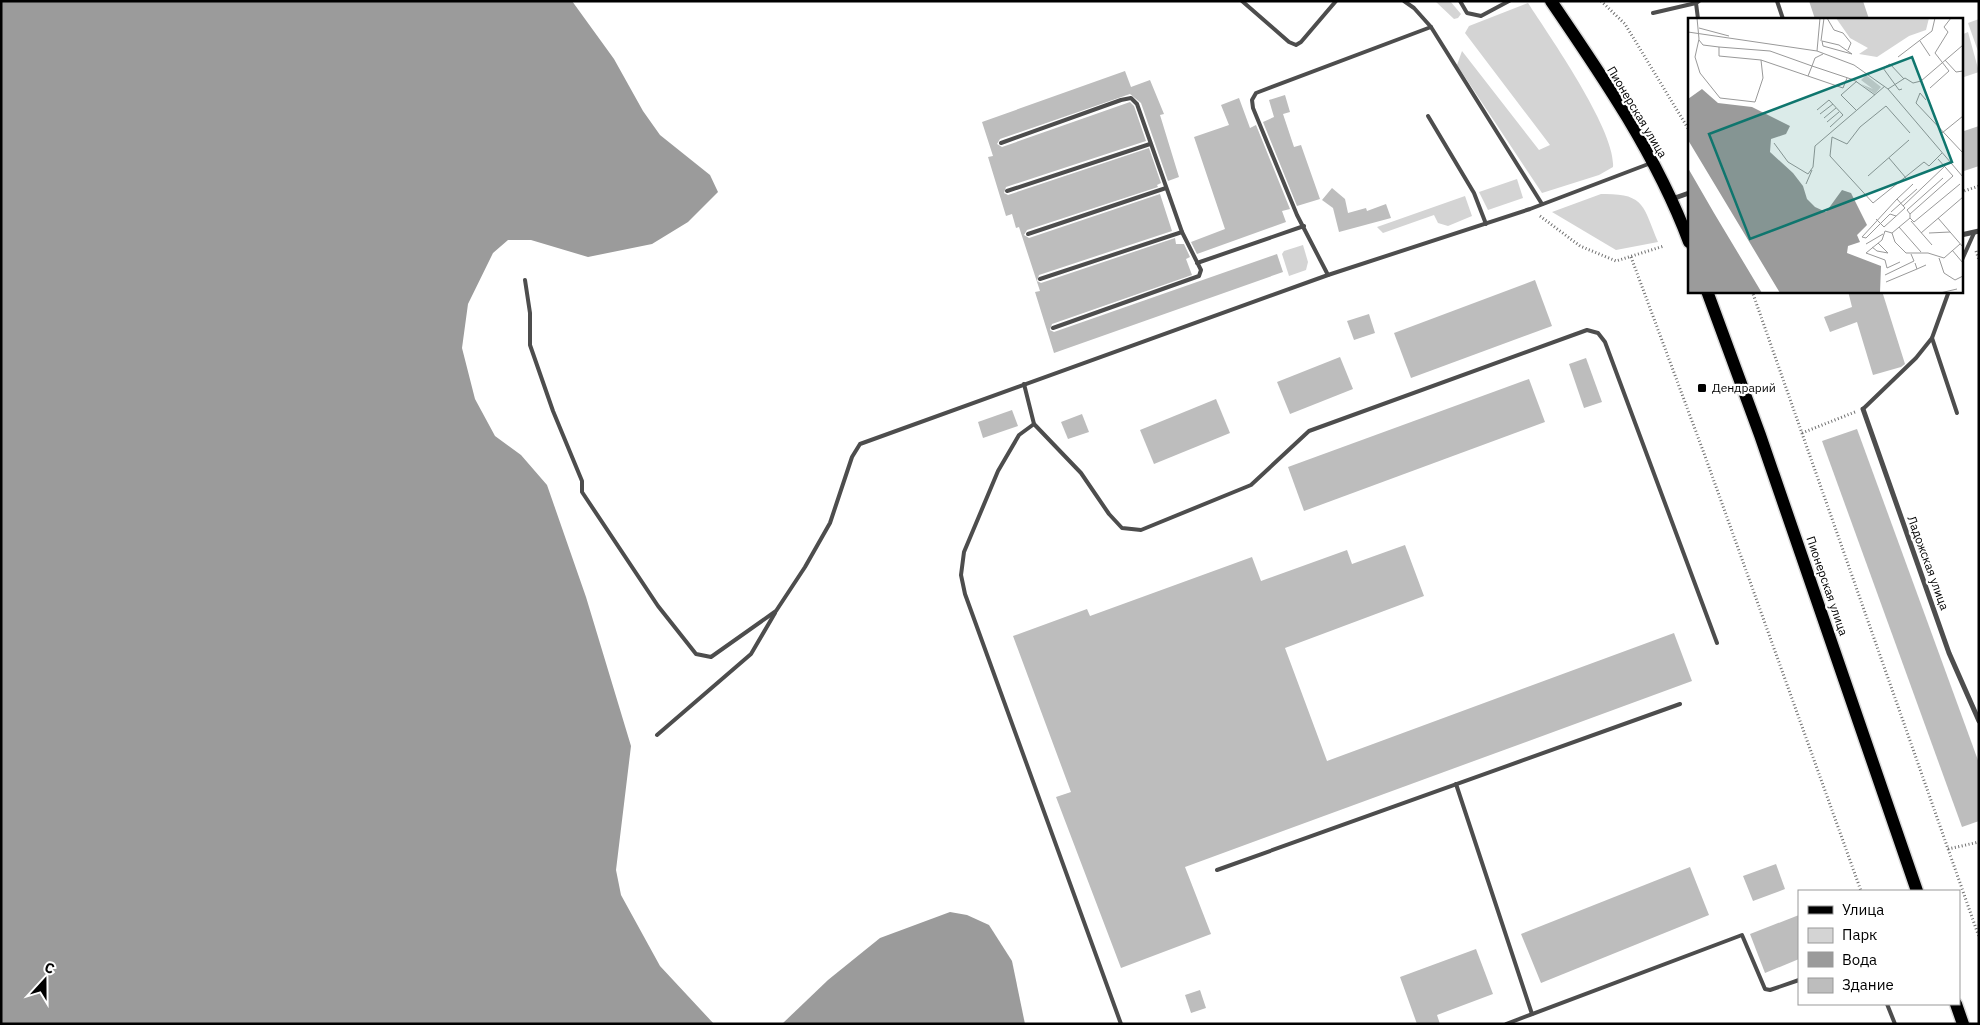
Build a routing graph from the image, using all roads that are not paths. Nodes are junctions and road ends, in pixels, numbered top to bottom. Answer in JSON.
{"nodes":[{"id":1,"x":1242,"y":1,"type":"edge"},
{"id":2,"x":1336,"y":1,"type":"edge"},
{"id":3,"x":1404,"y":1,"type":"edge"},
{"id":4,"x":1460,"y":1,"type":"edge"},
{"id":5,"x":1551,"y":1,"type":"edge"},
{"id":6,"x":1777,"y":1,"type":"edge"},
{"id":7,"x":1507,"y":2,"type":"edge"},
{"id":8,"x":1696,"y":2,"type":"edge"},
{"id":9,"x":1654,"y":13,"type":"dead end"},
{"id":10,"x":1698,"y":18,"type":"edge"},
{"id":11,"x":1783,"y":18,"type":"edge"},
{"id":12,"x":1431,"y":27,"type":"junction"},
{"id":13,"x":1428,"y":116,"type":"dead end"},
{"id":14,"x":1001,"y":143,"type":"dead end"},
{"id":15,"x":1150,"y":144,"type":"junction"},
{"id":16,"x":1652,"y":162,"type":"junction"},
{"id":17,"x":1166,"y":188,"type":"junction"},
{"id":18,"x":1007,"y":191,"type":"dead end"},
{"id":19,"x":1688,"y":193,"type":"edge"},
{"id":20,"x":1672,"y":199,"type":"junction"},
{"id":21,"x":1542,"y":204,"type":"junction"},
{"id":22,"x":1486,"y":224,"type":"junction"},
{"id":23,"x":1304,"y":226,"type":"junction"},
{"id":24,"x":1182,"y":232,"type":"junction"},
{"id":25,"x":1976,"y":232,"type":"edge"},
{"id":26,"x":1028,"y":234,"type":"dead end"},
{"id":27,"x":1962,"y":235,"type":"edge"},
{"id":28,"x":1688,"y":239,"type":"edge"},
{"id":29,"x":1962,"y":260,"type":"edge"},
{"id":30,"x":1197,"y":263,"type":"junction"},
{"id":31,"x":1328,"y":276,"type":"junction"},
{"id":32,"x":525,"y":280,"type":"dead end"},
{"id":33,"x":1040,"y":280,"type":"dead end"},
{"id":34,"x":1707,"y":292,"type":"edge"},
{"id":35,"x":1949,"y":292,"type":"edge"},
{"id":36,"x":1053,"y":328,"type":"dead end"},
{"id":37,"x":1932,"y":338,"type":"junction"},
{"id":38,"x":1024,"y":384,"type":"junction"},
{"id":39,"x":1863,"y":409,"type":"joint"},
{"id":40,"x":1957,"y":413,"type":"dead end"},
{"id":41,"x":1034,"y":424,"type":"junction"},
{"id":42,"x":776,"y":611,"type":"junction"},
{"id":43,"x":1717,"y":643,"type":"dead end"},
{"id":44,"x":1680,"y":704,"type":"dead end"},
{"id":45,"x":1979,"y":721,"type":"edge"},
{"id":46,"x":657,"y":736,"type":"dead end"},
{"id":47,"x":1456,"y":784,"type":"junction"},
{"id":48,"x":1217,"y":870,"type":"dead end"},
{"id":49,"x":1917,"y":890,"type":"edge"},
{"id":50,"x":1798,"y":980,"type":"edge"},
{"id":51,"x":1887,"y":1005,"type":"edge"},
{"id":52,"x":1956,"y":1005,"type":"edge"},
{"id":53,"x":1532,"y":1014,"type":"junction"},
{"id":54,"x":1121,"y":1024,"type":"edge"},
{"id":55,"x":1506,"y":1024,"type":"edge"},
{"id":56,"x":1895,"y":1024,"type":"edge"},
{"id":57,"x":1963,"y":1024,"type":"edge"}],
"edges":[{"from":1,"to":2,"type":"lane"},
{"from":3,"to":12,"type":"lane"},
{"from":4,"to":7,"type":"lane"},
{"from":5,"to":16,"type":"main road","name":"Пионерская улица"},
{"from":6,"to":11,"type":"lane"},
{"from":8,"to":9,"type":"lane"},
{"from":8,"to":10,"type":"lane"},
{"from":12,"to":21,"type":"lane"},
{"from":12,"to":23,"type":"lane"},
{"from":13,"to":22,"type":"lane"},
{"from":14,"to":15,"type":"lane"},
{"from":15,"to":17,"type":"lane"},
{"from":15,"to":18,"type":"lane"},
{"from":16,"to":20,"type":"main road","name":"Пионерская улица"},
{"from":16,"to":21,"type":"lane"},
{"from":17,"to":24,"type":"lane"},
{"from":17,"to":26,"type":"lane"},
{"from":19,"to":20,"type":"street"},
{"from":20,"to":28,"type":"main road","name":"Пионерская улица"},
{"from":21,"to":22,"type":"lane"},
{"from":22,"to":31,"type":"lane"},
{"from":23,"to":30,"type":"lane"},
{"from":23,"to":31,"type":"lane"},
{"from":24,"to":30,"type":"lane"},
{"from":24,"to":33,"type":"lane"},
{"from":25,"to":27,"type":"street"},
{"from":25,"to":29,"type":"lane"},
{"from":30,"to":36,"type":"lane"},
{"from":31,"to":38,"type":"lane"},
{"from":32,"to":42,"type":"lane"},
{"from":34,"to":49,"type":"main road","name":"Пионерская улица"},
{"from":35,"to":37,"type":"lane"},
{"from":37,"to":39,"type":"lane"},
{"from":37,"to":40,"type":"lane"},
{"from":38,"to":41,"type":"lane"},
{"from":38,"to":42,"type":"lane"},
{"from":39,"to":45,"type":"street","name":"Ладожская улица"},
{"from":41,"to":43,"type":"lane"},
{"from":41,"to":54,"type":"lane"},
{"from":42,"to":46,"type":"lane"},
{"from":44,"to":47,"type":"lane"},
{"from":47,"to":48,"type":"lane"},
{"from":47,"to":53,"type":"lane"},
{"from":50,"to":53,"type":"lane"},
{"from":51,"to":56,"type":"lane"},
{"from":52,"to":57,"type":"main road"},
{"from":53,"to":55,"type":"lane"}]}
